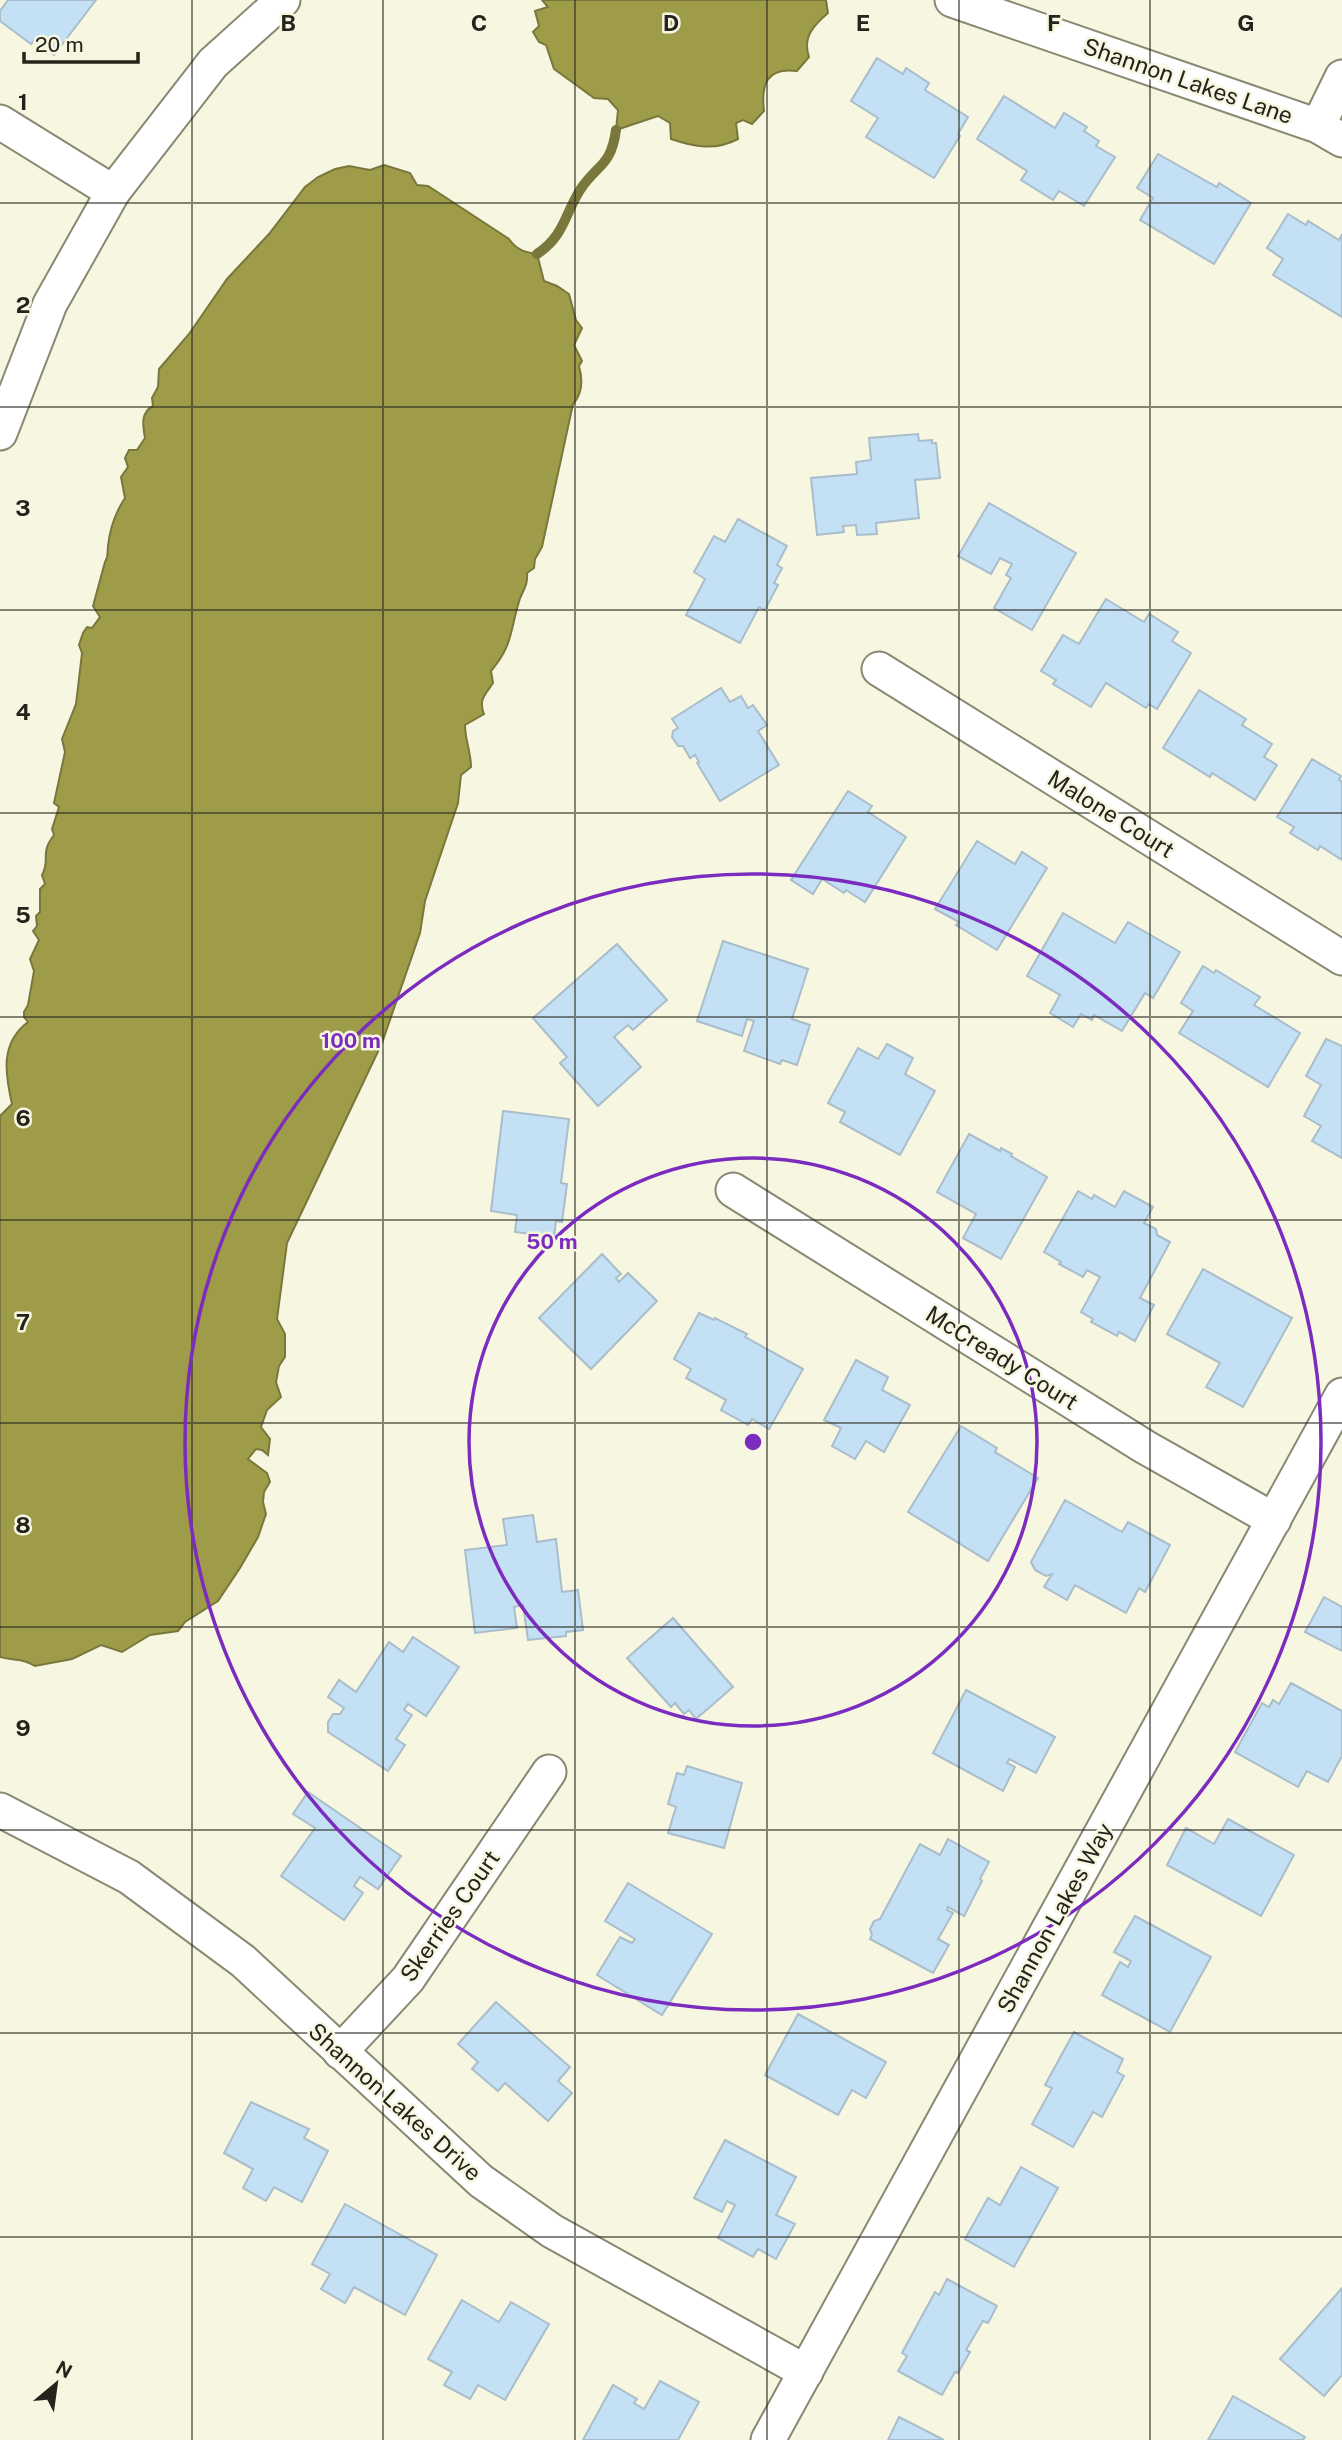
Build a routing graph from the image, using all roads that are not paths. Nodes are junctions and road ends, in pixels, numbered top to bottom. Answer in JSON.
{"nodes":[{"id":1,"x":282,"y":0,"type":"edge"},
{"id":2,"x":952,"y":0,"type":"edge"},
{"id":3,"x":1342,"y":77,"type":"edge"},
{"id":4,"x":0,"y":122,"type":"edge"},
{"id":5,"x":1330,"y":133,"type":"edge"},
{"id":6,"x":113,"y":192,"type":"junction"},
{"id":7,"x":0,"y":433,"type":"edge"},
{"id":8,"x":879,"y":669,"type":"dead end"},
{"id":9,"x":1342,"y":958,"type":"edge"},
{"id":10,"x":733,"y":1191,"type":"dead end"},
{"id":11,"x":1342,"y":1395,"type":"edge"},
{"id":12,"x":1274,"y":1520,"type":"junction"},
{"id":13,"x":549,"y":1772,"type":"dead end"},
{"id":14,"x":0,"y":1810,"type":"edge"},
{"id":15,"x":340,"y":2052,"type":"junction"},
{"id":16,"x":806,"y":2372,"type":"junction"},
{"id":17,"x":768,"y":2440,"type":"edge"}],
"edges":[{"from":1,"to":6,"type":"street"},
{"from":2,"to":5,"type":"street","name":"Shannon Lakes Lane"},
{"from":3,"to":5,"type":"street"},
{"from":4,"to":6,"type":"street"},
{"from":6,"to":7,"type":"street"},
{"from":8,"to":9,"type":"street","name":"Malone Court"},
{"from":10,"to":12,"type":"street","name":"McCready Court"},
{"from":11,"to":12,"type":"street","name":"Shannon Lakes Way"},
{"from":12,"to":16,"type":"street","name":"Shannon Lakes Way"},
{"from":13,"to":15,"type":"street","name":"Skerries Court"},
{"from":14,"to":15,"type":"street","name":"Shannon Lakes Drive"},
{"from":15,"to":16,"type":"street","name":"Shannon Lakes Drive"},
{"from":16,"to":17,"type":"street","name":"Shannon Lakes Way"}]}
